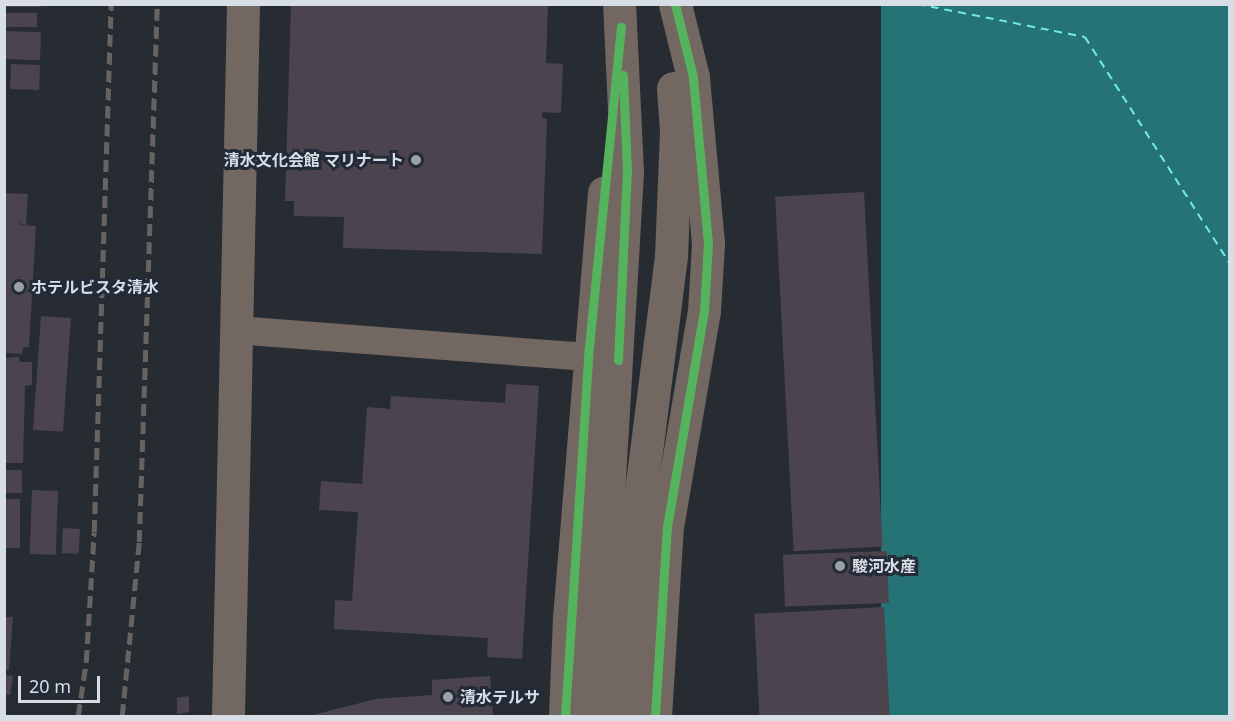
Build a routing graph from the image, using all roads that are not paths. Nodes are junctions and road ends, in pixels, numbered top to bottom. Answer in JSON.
{"nodes":[{"id":1,"x":243,"y":4,"type":"edge"},
{"id":2,"x":666,"y":4,"type":"edge"},
{"id":3,"x":675,"y":4,"type":"edge"},
{"id":4,"x":620,"y":16,"type":"edge"},
{"id":5,"x":236,"y":330,"type":"junction"},
{"id":6,"x":603,"y":358,"type":"junction"},
{"id":7,"x":228,"y":717,"type":"edge"},
{"id":8,"x":565,"y":717,"type":"edge"},
{"id":9,"x":595,"y":717,"type":"edge"},
{"id":10,"x":625,"y":717,"type":"edge"},
{"id":11,"x":655,"y":717,"type":"edge"}],
"edges":[{"from":1,"to":5,"type":"street"},
{"from":2,"to":10,"type":"street"},
{"from":3,"to":11,"type":"street"},
{"from":4,"to":6,"type":"street"},
{"from":5,"to":6,"type":"street"},
{"from":5,"to":7,"type":"street"},
{"from":6,"to":8,"type":"street"},
{"from":6,"to":9,"type":"street"}]}
